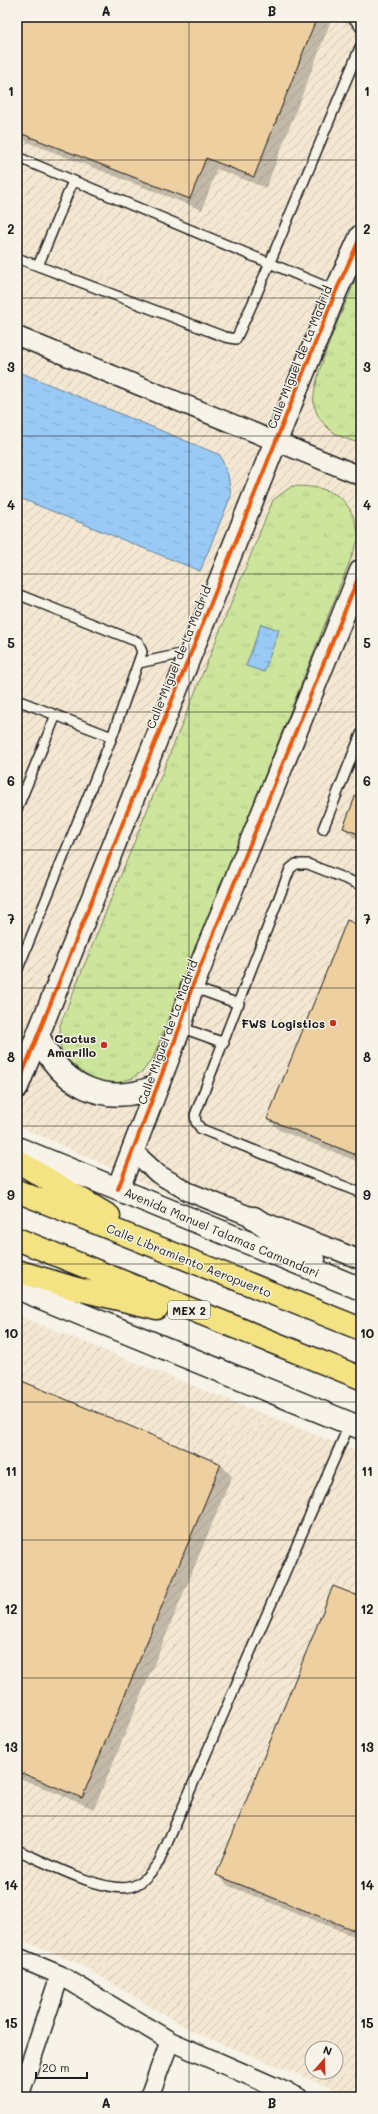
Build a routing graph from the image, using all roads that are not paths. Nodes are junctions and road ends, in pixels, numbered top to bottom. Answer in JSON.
{"nodes":[{"id":1,"x":353,"y":17,"type":"edge"},
{"id":2,"x":361,"y":28,"type":"edge"},
{"id":3,"x":361,"y":45,"type":"edge"},
{"id":4,"x":17,"y":157,"type":"edge"},
{"id":5,"x":73,"y":181,"type":"junction"},
{"id":6,"x":361,"y":236,"type":"edge"},
{"id":7,"x":17,"y":258,"type":"edge"},
{"id":8,"x":270,"y":264,"type":"junction"},
{"id":9,"x":38,"y":266,"type":"junction"},
{"id":10,"x":336,"y":291,"type":"junction"},
{"id":11,"x":17,"y":336,"type":"edge"},
{"id":12,"x":276,"y":442,"type":"junction"},
{"id":13,"x":361,"y":476,"type":"edge"},
{"id":14,"x":361,"y":571,"type":"edge"},
{"id":15,"x":17,"y":594,"type":"edge"},
{"id":16,"x":191,"y":652,"type":"junction"},
{"id":17,"x":139,"y":663,"type":"junction"},
{"id":18,"x":17,"y":700,"type":"edge"},
{"id":19,"x":56,"y":715,"type":"junction"},
{"id":20,"x":361,"y":734,"type":"edge"},
{"id":21,"x":112,"y":737,"type":"junction"},
{"id":22,"x":17,"y":809,"type":"edge"},
{"id":23,"x":323,"y":830,"type":"dead end"},
{"id":24,"x":361,"y":885,"type":"edge"},
{"id":25,"x":17,"y":971,"type":"edge"},
{"id":26,"x":192,"y":987,"type":"junction"},
{"id":27,"x":239,"y":1004,"type":"junction"},
{"id":28,"x":180,"y":1027,"type":"junction"},
{"id":29,"x":38,"y":1036,"type":"junction"},
{"id":30,"x":224,"y":1043,"type":"junction"},
{"id":31,"x":157,"y":1086,"type":"junction"},
{"id":32,"x":17,"y":1087,"type":"edge"},
{"id":33,"x":17,"y":1148,"type":"edge"},
{"id":34,"x":133,"y":1151,"type":"junction"},
{"id":35,"x":17,"y":1160,"type":"edge"},
{"id":36,"x":118,"y":1188,"type":"junction"},
{"id":37,"x":17,"y":1191,"type":"edge"},
{"id":38,"x":361,"y":1193,"type":"edge"},
{"id":39,"x":254,"y":1218,"type":"junction"},
{"id":40,"x":17,"y":1239,"type":"edge"},
{"id":41,"x":166,"y":1251,"type":"junction"},
{"id":42,"x":361,"y":1260,"type":"edge"},
{"id":43,"x":17,"y":1271,"type":"edge"},
{"id":44,"x":17,"y":1288,"type":"edge"},
{"id":45,"x":361,"y":1289,"type":"edge"},
{"id":46,"x":226,"y":1325,"type":"junction"},
{"id":47,"x":361,"y":1329,"type":"edge"},
{"id":48,"x":361,"y":1378,"type":"edge"},
{"id":49,"x":356,"y":1425,"type":"edge"},
{"id":50,"x":17,"y":1850,"type":"edge"},
{"id":51,"x":17,"y":1957,"type":"edge"},
{"id":52,"x":60,"y":1975,"type":"junction"},
{"id":53,"x":170,"y":2041,"type":"junction"},
{"id":54,"x":289,"y":2095,"type":"edge"},
{"id":55,"x":19,"y":2097,"type":"edge"},
{"id":56,"x":150,"y":2097,"type":"edge"}],
"edges":[{"from":1,"to":2,"type":"lane"},
{"from":3,"to":8,"type":"lane"},
{"from":4,"to":5,"type":"lane"},
{"from":5,"to":8,"type":"lane"},
{"from":5,"to":9,"type":"lane"},
{"from":6,"to":10,"type":"street","name":"Calle Miguel de La Madrid"},
{"from":7,"to":9,"type":"lane"},
{"from":8,"to":9,"type":"lane"},
{"from":8,"to":10,"type":"lane"},
{"from":10,"to":12,"type":"street","name":"Calle Miguel de La Madrid"},
{"from":11,"to":12,"type":"street"},
{"from":12,"to":13,"type":"street"},
{"from":12,"to":16,"type":"street","name":"Calle Miguel de La Madrid"},
{"from":14,"to":26,"type":"street","name":"Calle Miguel de La Madrid"},
{"from":15,"to":17,"type":"lane"},
{"from":16,"to":17,"type":"lane"},
{"from":16,"to":29,"type":"street","name":"Calle Miguel de La Madrid"},
{"from":17,"to":21,"type":"lane"},
{"from":18,"to":19,"type":"lane"},
{"from":19,"to":21,"type":"lane"},
{"from":19,"to":22,"type":"lane"},
{"from":20,"to":23,"type":"lane"},
{"from":21,"to":25,"type":"lane"},
{"from":24,"to":27,"type":"lane"},
{"from":26,"to":27,"type":"lane"},
{"from":26,"to":28,"type":"street","name":"Calle Miguel de La Madrid"},
{"from":27,"to":30,"type":"lane"},
{"from":28,"to":30,"type":"lane"},
{"from":28,"to":31,"type":"street","name":"Calle Miguel de La Madrid"},
{"from":29,"to":31,"type":"street"},
{"from":29,"to":32,"type":"street","name":"Calle Miguel de La Madrid"},
{"from":30,"to":38,"type":"lane"},
{"from":31,"to":34,"type":"street","name":"Calle Miguel de La Madrid"},
{"from":33,"to":36,"type":"street","name":"Avenida Manuel Talamas Camandari"},
{"from":34,"to":36,"type":"street","name":"Calle Miguel de La Madrid"},
{"from":34,"to":39,"type":"street"},
{"from":35,"to":41,"type":"highway"},
{"from":36,"to":45,"type":"street","name":"Avenida Manuel Talamas Camandari"},
{"from":37,"to":41,"type":"highway","name":"Calle Libramiento Aeropuerto"},
{"from":39,"to":42,"type":"street"},
{"from":39,"to":45,"type":"street"},
{"from":40,"to":46,"type":"highway","number":"MEX 2"},
{"from":41,"to":47,"type":"highway","name":"Calle Libramiento Aeropuerto"},
{"from":43,"to":46,"type":"highway"},
{"from":44,"to":49,"type":"street"},
{"from":46,"to":48,"type":"highway","number":"MEX 2"},
{"from":49,"to":50,"type":"lane"},
{"from":51,"to":52,"type":"street"},
{"from":52,"to":53,"type":"street"},
{"from":52,"to":55,"type":"street"},
{"from":53,"to":54,"type":"street"},
{"from":53,"to":56,"type":"street"}]}
